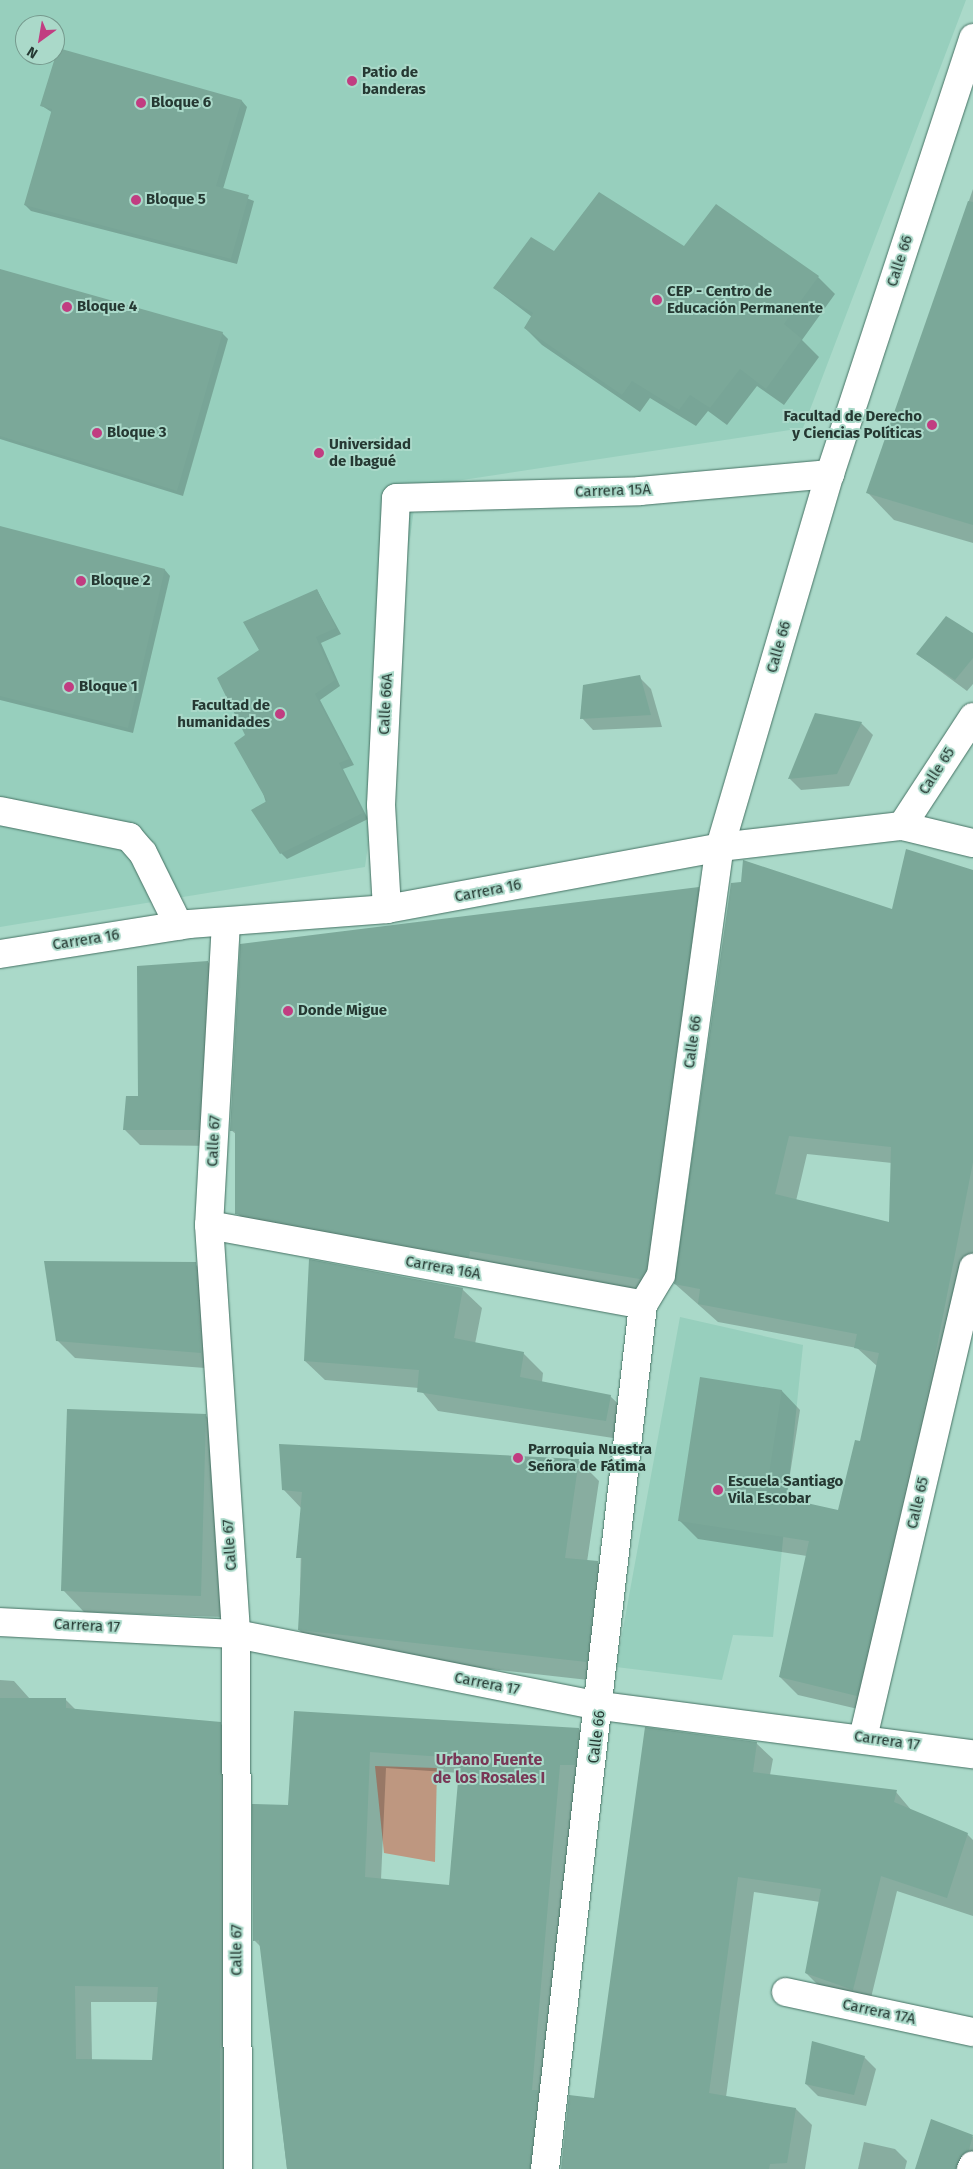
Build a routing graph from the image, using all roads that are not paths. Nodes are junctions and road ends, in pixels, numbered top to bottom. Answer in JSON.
{"nodes":[{"id":1,"x":973,"y":38,"type":"edge"},
{"id":2,"x":830,"y":474,"type":"junction"},
{"id":3,"x":396,"y":498,"type":"joint"},
{"id":4,"x":973,"y":716,"type":"edge"},
{"id":5,"x":0,"y":811,"type":"edge"},
{"id":6,"x":902,"y":826,"type":"junction"},
{"id":7,"x":973,"y":843,"type":"edge"},
{"id":8,"x":720,"y":847,"type":"junction"},
{"id":9,"x":387,"y":910,"type":"junction"},
{"id":10,"x":226,"y":922,"type":"junction"},
{"id":11,"x":179,"y":926,"type":"junction"},
{"id":12,"x":0,"y":954,"type":"edge"},
{"id":13,"x":209,"y":1225,"type":"junction"},
{"id":14,"x":973,"y":1268,"type":"edge"},
{"id":15,"x":643,"y":1305,"type":"junction"},
{"id":16,"x":0,"y":1622,"type":"edge"},
{"id":17,"x":236,"y":1634,"type":"junction"},
{"id":18,"x":601,"y":1706,"type":"junction"},
{"id":19,"x":863,"y":1738,"type":"junction"},
{"id":20,"x":973,"y":1754,"type":"edge"},
{"id":21,"x":786,"y":1992,"type":"dead end"},
{"id":22,"x":973,"y":2032,"type":"edge"},
{"id":23,"x":973,"y":2165,"type":"edge"},
{"id":24,"x":238,"y":2169,"type":"edge"},
{"id":25,"x":545,"y":2169,"type":"edge"},
{"id":26,"x":972,"y":2169,"type":"edge"}],
"edges":[{"from":1,"to":2,"type":"street","name":"Calle 66"},
{"from":2,"to":3,"type":"street","name":"Carrera 15A"},
{"from":2,"to":8,"type":"street","name":"Calle 66"},
{"from":3,"to":9,"type":"street","name":"Calle 66A"},
{"from":4,"to":6,"type":"street","name":"Calle 65"},
{"from":5,"to":11,"type":"street"},
{"from":6,"to":7,"type":"street","name":"Carrera 16"},
{"from":6,"to":8,"type":"street","name":"Carrera 16"},
{"from":8,"to":9,"type":"street","name":"Carrera 16"},
{"from":8,"to":15,"type":"street","name":"Calle 66"},
{"from":9,"to":10,"type":"street","name":"Carrera 16"},
{"from":10,"to":11,"type":"street","name":"Carrera 16"},
{"from":10,"to":13,"type":"street","name":"Calle 67"},
{"from":11,"to":12,"type":"street","name":"Carrera 16"},
{"from":13,"to":15,"type":"street","name":"Carrera 16A"},
{"from":13,"to":17,"type":"street","name":"Calle 67"},
{"from":14,"to":19,"type":"street","name":"Calle 65"},
{"from":15,"to":18,"type":"street","name":"Calle 66"},
{"from":16,"to":17,"type":"street","name":"Carrera 17"},
{"from":17,"to":18,"type":"street","name":"Carrera 17"},
{"from":17,"to":24,"type":"street","name":"Calle 67"},
{"from":18,"to":19,"type":"street","name":"Carrera 17"},
{"from":18,"to":25,"type":"street","name":"Calle 66"},
{"from":19,"to":20,"type":"street","name":"Carrera 17"},
{"from":21,"to":22,"type":"street","name":"Carrera 17A"},
{"from":23,"to":26,"type":"street"}]}
